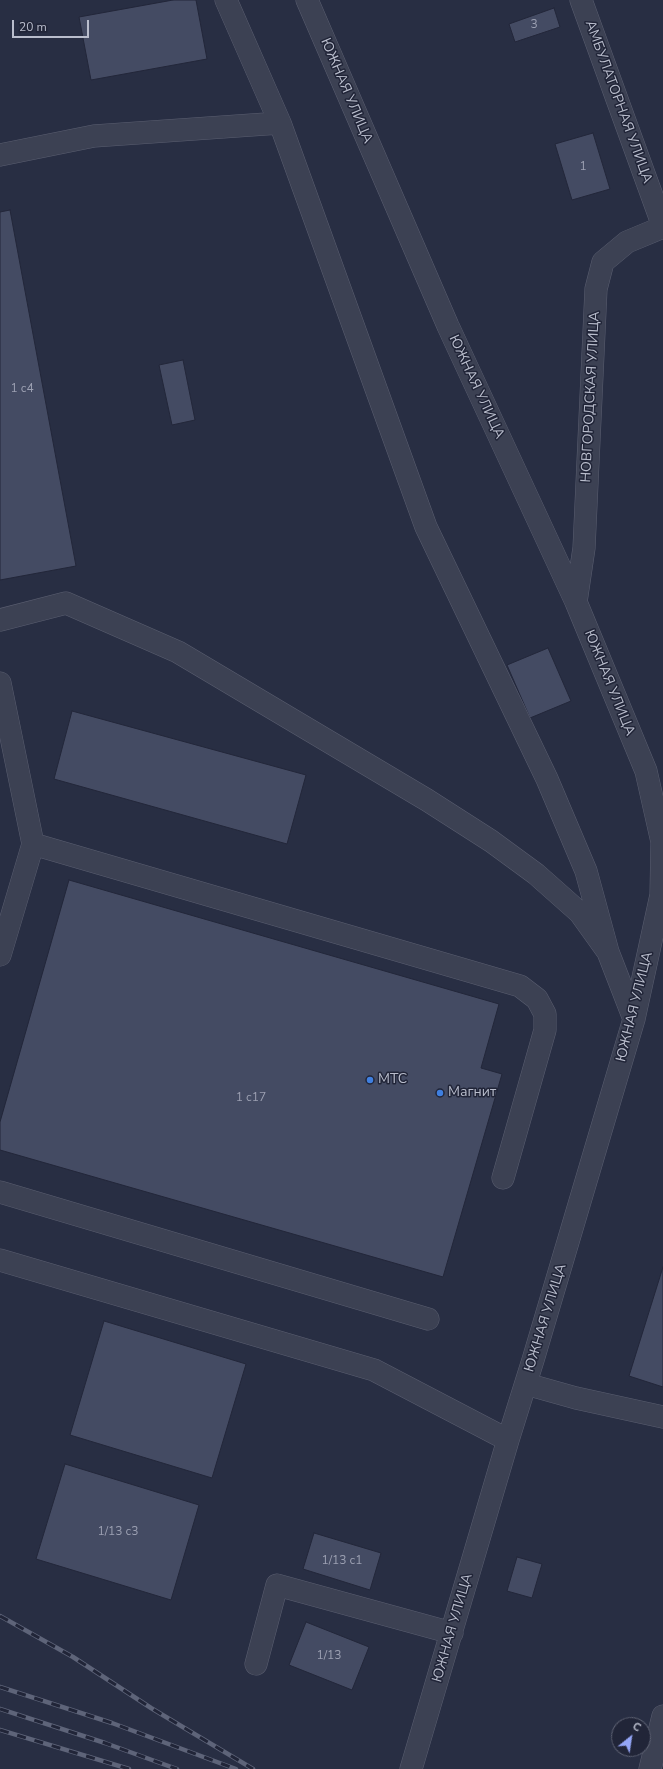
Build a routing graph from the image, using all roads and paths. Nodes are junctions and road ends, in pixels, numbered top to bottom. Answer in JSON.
{"nodes":[{"id":1,"x":226,"y":0,"type":"edge"},
{"id":2,"x":307,"y":0,"type":"edge"},
{"id":3,"x":581,"y":0,"type":"edge"},
{"id":4,"x":280,"y":123,"type":"junction"},
{"id":5,"x":0,"y":156,"type":"edge"},
{"id":6,"x":663,"y":227,"type":"edge"},
{"id":7,"x":576,"y":602,"type":"junction"},
{"id":8,"x":0,"y":620,"type":"edge"},
{"id":9,"x":0,"y":683,"type":"edge"},
{"id":10,"x":663,"y":842,"type":"edge"},
{"id":11,"x":33,"y":844,"type":"junction"},
{"id":12,"x":608,"y":952,"type":"junction"},
{"id":13,"x":0,"y":955,"type":"edge"},
{"id":14,"x":634,"y":1019,"type":"junction"},
{"id":15,"x":503,"y":1178,"type":"dead end"},
{"id":16,"x":0,"y":1192,"type":"edge"},
{"id":17,"x":0,"y":1260,"type":"edge"},
{"id":18,"x":428,"y":1319,"type":"dead end"},
{"id":19,"x":526,"y":1384,"type":"junction"},
{"id":20,"x":663,"y":1417,"type":"edge"},
{"id":21,"x":508,"y":1440,"type":"junction"},
{"id":22,"x":452,"y":1633,"type":"junction"},
{"id":23,"x":256,"y":1664,"type":"dead end"},
{"id":24,"x":663,"y":1716,"type":"edge"},
{"id":25,"x":411,"y":1769,"type":"edge"},
{"id":26,"x":650,"y":1769,"type":"edge"}],
"edges":[{"from":1,"to":4,"type":"street"},
{"from":2,"to":7,"type":"street","name":"ЮЖНАЯ УЛИЦА"},
{"from":3,"to":6,"type":"street","name":"АМБУЛАТОРНАЯ УЛИЦА"},
{"from":4,"to":5,"type":"street"},
{"from":4,"to":12,"type":"street"},
{"from":6,"to":7,"type":"street","name":"НОВГОРОДСКАЯ УЛИЦА"},
{"from":7,"to":10,"type":"street","name":"ЮЖНАЯ УЛИЦА"},
{"from":8,"to":12,"type":"street"},
{"from":9,"to":11,"type":"street"},
{"from":10,"to":14,"type":"street","name":"ЮЖНАЯ УЛИЦА"},
{"from":11,"to":13,"type":"street"},
{"from":11,"to":15,"type":"street"},
{"from":12,"to":14,"type":"street"},
{"from":14,"to":19,"type":"street","name":"ЮЖНАЯ УЛИЦА"},
{"from":16,"to":18,"type":"street"},
{"from":17,"to":21,"type":"street"},
{"from":19,"to":20,"type":"street"},
{"from":19,"to":21,"type":"street","name":"ЮЖНАЯ УЛИЦА"},
{"from":21,"to":22,"type":"street","name":"ЮЖНАЯ УЛИЦА"},
{"from":22,"to":23,"type":"street"},
{"from":22,"to":25,"type":"street","name":"ЮЖНАЯ УЛИЦА"},
{"from":24,"to":26,"type":"street"}]}
